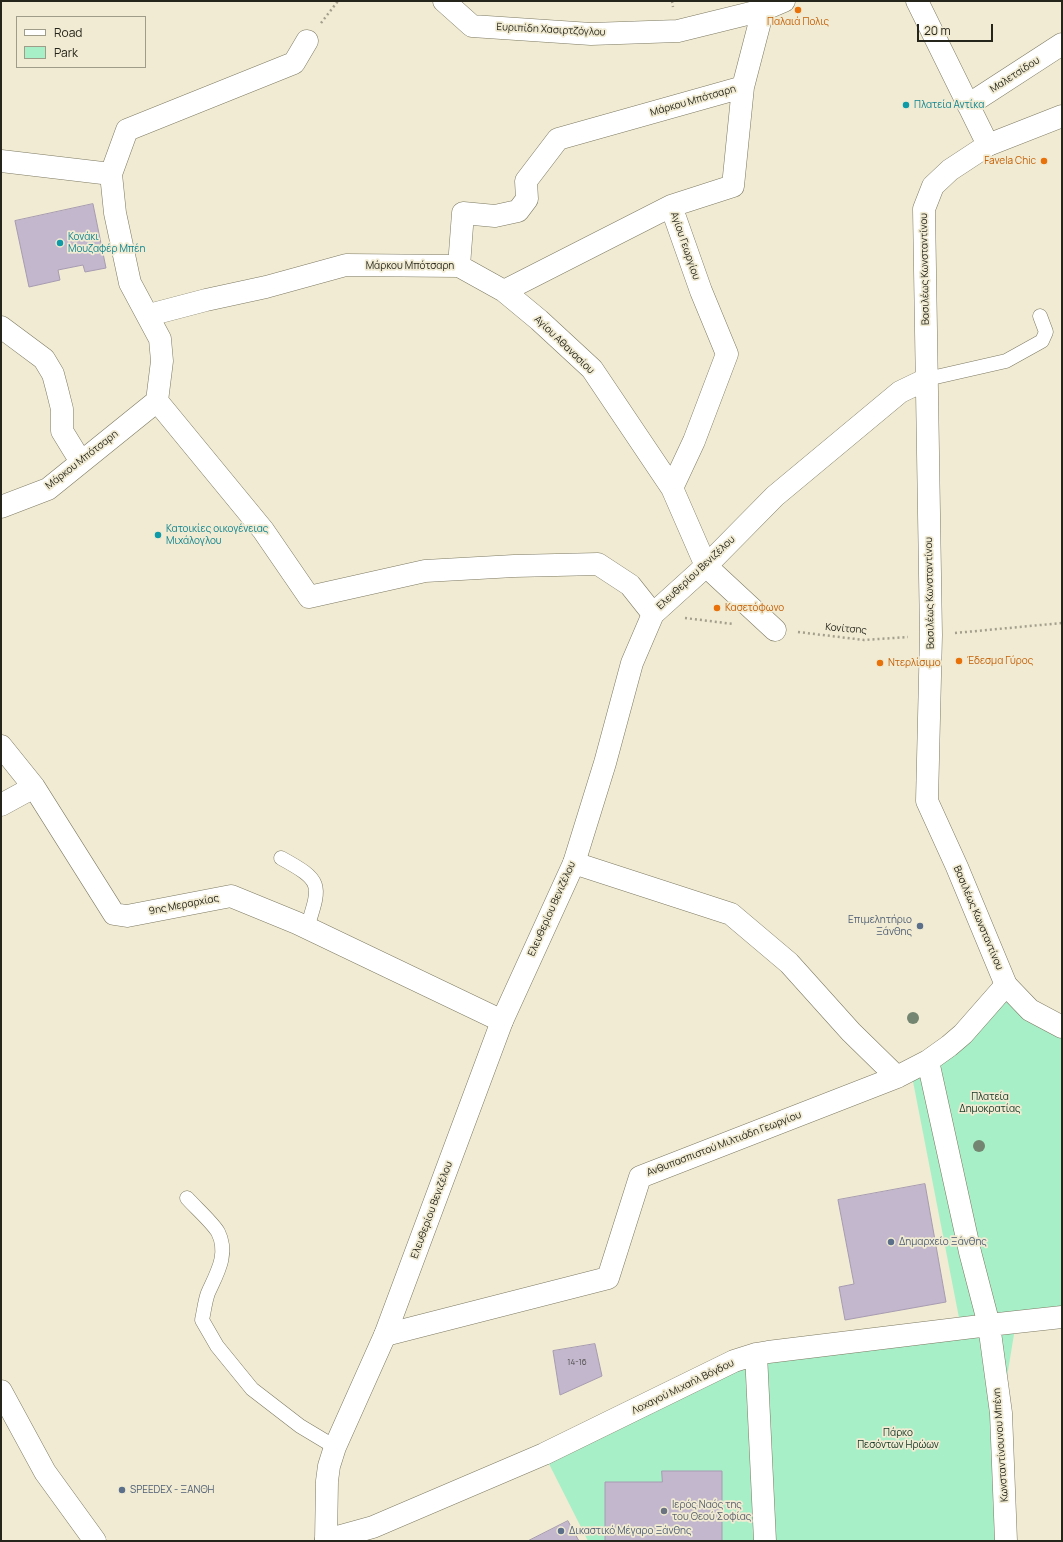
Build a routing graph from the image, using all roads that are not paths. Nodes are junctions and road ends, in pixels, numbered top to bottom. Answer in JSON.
{"nodes":[{"id":1,"x":444,"y":1,"type":"edge"},
{"id":2,"x":784,"y":1,"type":"edge"},
{"id":3,"x":917,"y":1,"type":"edge"},
{"id":4,"x":763,"y":10,"type":"junction"},
{"id":5,"x":307,"y":41,"type":"dead end"},
{"id":6,"x":1062,"y":44,"type":"edge"},
{"id":7,"x":743,"y":87,"type":"junction"},
{"id":8,"x":968,"y":105,"type":"junction"},
{"id":9,"x":1062,"y":116,"type":"edge"},
{"id":10,"x":988,"y":145,"type":"junction"},
{"id":11,"x":1,"y":161,"type":"edge"},
{"id":12,"x":111,"y":174,"type":"junction"},
{"id":13,"x":672,"y":206,"type":"junction"},
{"id":14,"x":459,"y":266,"type":"junction"},
{"id":15,"x":504,"y":291,"type":"junction"},
{"id":16,"x":149,"y":315,"type":"junction"},
{"id":17,"x":1040,"y":316,"type":"dead end"},
{"id":18,"x":1,"y":327,"type":"edge"},
{"id":19,"x":927,"y":379,"type":"junction"},
{"id":20,"x":157,"y":401,"type":"junction"},
{"id":21,"x":81,"y":462,"type":"junction"},
{"id":22,"x":672,"y":488,"type":"junction"},
{"id":23,"x":1,"y":507,"type":"edge"},
{"id":24,"x":706,"y":566,"type":"junction"},
{"id":25,"x":653,"y":614,"type":"junction"},
{"id":26,"x":775,"y":630,"type":"road end"},
{"id":27,"x":1,"y":746,"type":"edge"},
{"id":28,"x":34,"y":787,"type":"junction"},
{"id":29,"x":1,"y":805,"type":"edge"},
{"id":30,"x":281,"y":858,"type":"dead end"},
{"id":31,"x":574,"y":863,"type":"junction"},
{"id":32,"x":307,"y":928,"type":"junction"},
{"id":33,"x":1006,"y":985,"type":"junction"},
{"id":34,"x":502,"y":1022,"type":"junction"},
{"id":35,"x":1062,"y":1027,"type":"edge"},
{"id":36,"x":928,"y":1060,"type":"junction"},
{"id":37,"x":897,"y":1077,"type":"junction"},
{"id":38,"x":187,"y":1198,"type":"dead end"},
{"id":39,"x":1062,"y":1317,"type":"edge"},
{"id":40,"x":990,"y":1324,"type":"junction"},
{"id":41,"x":385,"y":1335,"type":"junction"},
{"id":42,"x":756,"y":1354,"type":"junction"},
{"id":43,"x":1,"y":1391,"type":"edge"},
{"id":44,"x":334,"y":1447,"type":"junction"},
{"id":45,"x":95,"y":1541,"type":"edge"},
{"id":46,"x":326,"y":1541,"type":"edge"},
{"id":47,"x":764,"y":1541,"type":"edge"},
{"id":48,"x":1006,"y":1541,"type":"edge"}],
"edges":[{"from":1,"to":4,"type":"street","name":"Ευριπίδη Χασιρτζόγλου"},
{"from":2,"to":4,"type":"street","name":"Ευριπίδη Χασιρτζόγλου"},
{"from":3,"to":8,"type":"street"},
{"from":4,"to":7,"type":"street","name":"Αγίου Γεωργίου"},
{"from":5,"to":12,"type":"street"},
{"from":6,"to":8,"type":"street","name":"Μαλετσίδου"},
{"from":7,"to":13,"type":"street","name":"Αγίου Γεωργίου"},
{"from":7,"to":14,"type":"street","name":"Μάρκου Μπότσαρη"},
{"from":8,"to":10,"type":"street"},
{"from":9,"to":10,"type":"street","name":"Βασιλέως Κωνσταντίνου"},
{"from":10,"to":19,"type":"street","name":"Βασιλέως Κωνσταντίνου"},
{"from":11,"to":12,"type":"street"},
{"from":12,"to":16,"type":"street"},
{"from":13,"to":15,"type":"street"},
{"from":13,"to":22,"type":"street","name":"Αγίου Γεωργίου"},
{"from":14,"to":15,"type":"street","name":"Αγίου Αθανασίου"},
{"from":14,"to":16,"type":"street","name":"Μάρκου Μπότσαρη"},
{"from":15,"to":22,"type":"street","name":"Αγίου Αθανασίου"},
{"from":16,"to":20,"type":"street"},
{"from":17,"to":19,"type":"lane"},
{"from":18,"to":21,"type":"street"},
{"from":19,"to":24,"type":"street","name":"Ελευθερίου Βενιζέλου"},
{"from":19,"to":33,"type":"street","name":"Βασιλέως Κωνσταντίνου"},
{"from":20,"to":21,"type":"street","name":"Μάρκου Μπότσαρη"},
{"from":20,"to":25,"type":"street"},
{"from":21,"to":23,"type":"street","name":"Μάρκου Μπότσαρη"},
{"from":22,"to":24,"type":"street","name":"Αγίου Αθανασίου"},
{"from":24,"to":25,"type":"street","name":"Ελευθερίου Βενιζέλου"},
{"from":24,"to":26,"type":"street"},
{"from":25,"to":31,"type":"street","name":"Ελευθερίου Βενιζέλου"},
{"from":27,"to":28,"type":"street","name":"9ης Μεραρχίας"},
{"from":28,"to":29,"type":"street"},
{"from":28,"to":32,"type":"street","name":"9ης Μεραρχίας"},
{"from":30,"to":32,"type":"lane"},
{"from":31,"to":34,"type":"street","name":"Ελευθερίου Βενιζέλου"},
{"from":31,"to":37,"type":"street"},
{"from":32,"to":34,"type":"street","name":"9ης Μεραρχίας"},
{"from":33,"to":35,"type":"street","name":"Βασιλέως Κωνσταντίνου"},
{"from":33,"to":36,"type":"street"},
{"from":34,"to":41,"type":"street","name":"Ελευθερίου Βενιζέλου"},
{"from":36,"to":37,"type":"street"},
{"from":36,"to":40,"type":"street","name":"Κωνσταντίνουνου Μπένη"},
{"from":37,"to":41,"type":"street","name":"Ανθυπασπιστού Μιλτιάδη Γεωργίου"},
{"from":38,"to":44,"type":"lane"},
{"from":39,"to":40,"type":"street","name":"Λοχαγού Μιχαήλ Βόγδου"},
{"from":40,"to":42,"type":"street","name":"Λοχαγού Μιχαήλ Βόγδου"},
{"from":40,"to":48,"type":"street","name":"Κωνσταντίνουνου Μπένη"},
{"from":41,"to":44,"type":"street","name":"Ελευθερίου Βενιζέλου"},
{"from":42,"to":46,"type":"street","name":"Λοχαγού Μιχαήλ Βόγδου"},
{"from":42,"to":47,"type":"street"},
{"from":43,"to":45,"type":"street"},
{"from":44,"to":46,"type":"street","name":"Ελευθερίου Βενιζέλου"}]}
